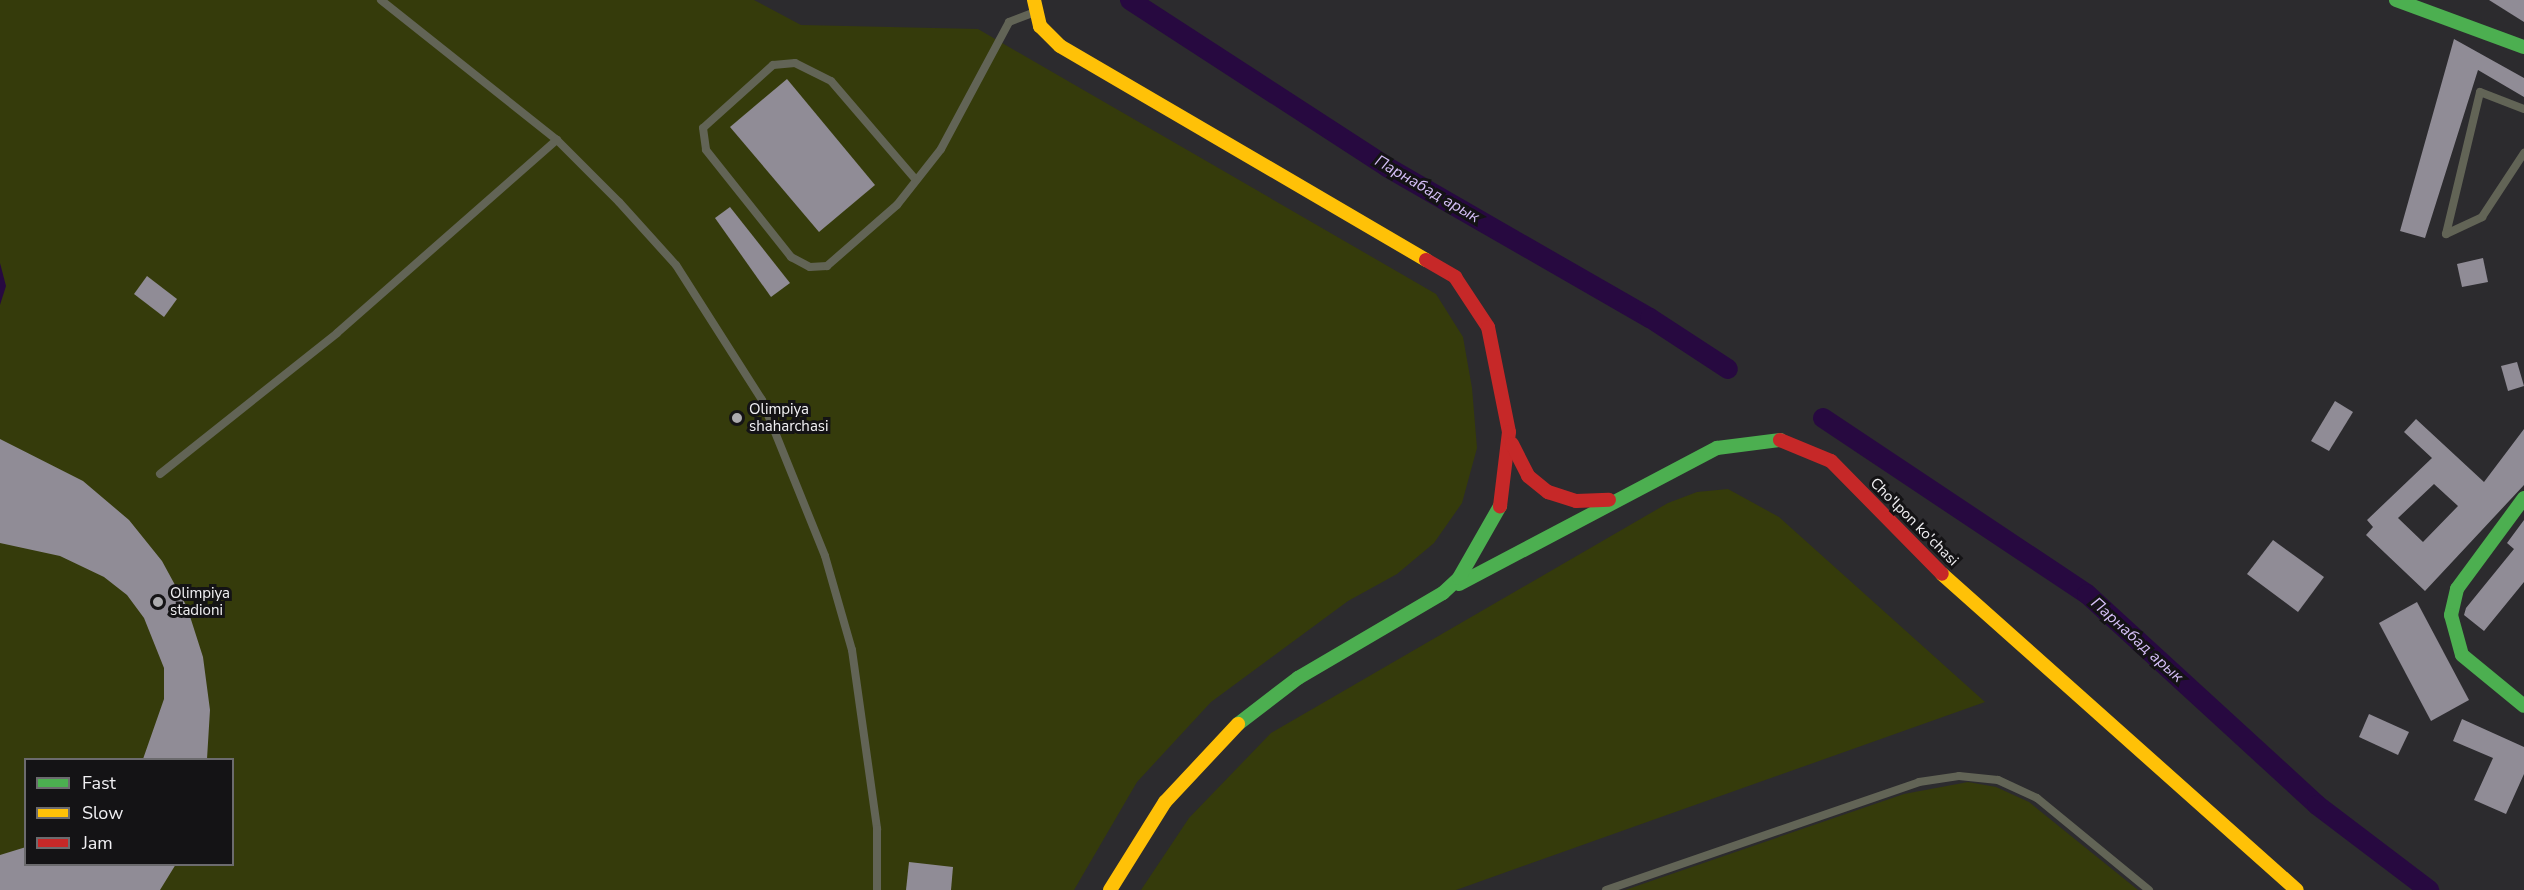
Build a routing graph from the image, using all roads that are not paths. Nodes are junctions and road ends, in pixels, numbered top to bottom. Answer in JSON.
{"nodes":[{"id":1,"x":381,"y":0,"type":"edge"},
{"id":2,"x":2396,"y":0,"type":"edge"},
{"id":3,"x":1035,"y":6,"type":"edge"},
{"id":4,"x":2524,"y":47,"type":"edge"},
{"id":5,"x":2524,"y":109,"type":"edge"},
{"id":6,"x":557,"y":140,"type":"junction"},
{"id":7,"x":2524,"y":153,"type":"edge"},
{"id":8,"x":916,"y":180,"type":"junction"},
{"id":9,"x":1509,"y":432,"type":"junction"},
{"id":10,"x":160,"y":474,"type":"dead end"},
{"id":11,"x":1620,"y":498,"type":"junction"},
{"id":12,"x":2524,"y":498,"type":"edge"},
{"id":13,"x":1443,"y":593,"type":"junction"},
{"id":14,"x":2524,"y":706,"type":"edge"},
{"id":15,"x":877,"y":890,"type":"edge"},
{"id":16,"x":1110,"y":890,"type":"edge"},
{"id":17,"x":1606,"y":890,"type":"edge"},
{"id":18,"x":2149,"y":890,"type":"edge"},
{"id":19,"x":2297,"y":890,"type":"edge"}],
"edges":[{"from":1,"to":6,"type":"lane"},
{"from":2,"to":4,"type":"main road"},
{"from":3,"to":8,"type":"lane"},
{"from":3,"to":9,"type":"main road"},
{"from":5,"to":7,"type":"lane"},
{"from":6,"to":10,"type":"lane"},
{"from":6,"to":15,"type":"lane"},
{"from":8,"to":8,"type":"lane"},
{"from":9,"to":11,"type":"main road"},
{"from":9,"to":13,"type":"main road"},
{"from":11,"to":13,"type":"main road","name":"Cho'lpon ko'chasi"},
{"from":11,"to":19,"type":"main road","name":"Cho'lpon ko'chasi"},
{"from":12,"to":14,"type":"main road"},
{"from":13,"to":16,"type":"main road"},
{"from":17,"to":18,"type":"lane"}]}
